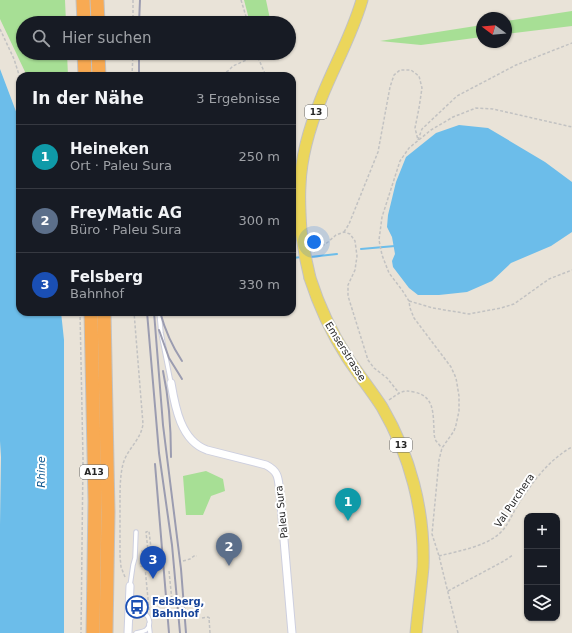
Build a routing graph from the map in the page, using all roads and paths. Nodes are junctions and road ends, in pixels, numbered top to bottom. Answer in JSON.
{"nodes":[{"id":1,"x":83,"y":0,"type":"edge"},
{"id":2,"x":97,"y":0,"type":"edge"},
{"id":3,"x":133,"y":0,"type":"edge"},
{"id":4,"x":242,"y":0,"type":"edge"},
{"id":5,"x":362,"y":0,"type":"edge"},
{"id":6,"x":84,"y":16,"type":"edge"},
{"id":7,"x":98,"y":16,"type":"edge"},
{"id":8,"x":133,"y":16,"type":"edge"},
{"id":9,"x":246,"y":16,"type":"edge"},
{"id":10,"x":0,"y":29,"type":"edge"},
{"id":11,"x":572,"y":43,"type":"edge"},
{"id":12,"x":84,"y":60,"type":"edge"},
{"id":13,"x":98,"y":60,"type":"edge"},
{"id":14,"x":132,"y":60,"type":"edge"},
{"id":15,"x":246,"y":60,"type":"edge"},
{"id":16,"x":259,"y":60,"type":"edge"},
{"id":17,"x":18,"y":72,"type":"edge"},
{"id":18,"x":85,"y":72,"type":"edge"},
{"id":19,"x":99,"y":72,"type":"edge"},
{"id":20,"x":132,"y":72,"type":"edge"},
{"id":21,"x":226,"y":72,"type":"edge"},
{"id":22,"x":264,"y":72,"type":"edge"},
{"id":23,"x":572,"y":127,"type":"edge"},
{"id":24,"x":418,"y":140,"type":"junction"},
{"id":25,"x":344,"y":232,"type":"junction"},
{"id":26,"x":312,"y":253,"type":"dead end"},
{"id":27,"x":572,"y":270,"type":"edge"},
{"id":28,"x":410,"y":301,"type":"junction"},
{"id":29,"x":80,"y":316,"type":"edge"},
{"id":30,"x":91,"y":316,"type":"edge"},
{"id":31,"x":104,"y":316,"type":"edge"},
{"id":32,"x":134,"y":316,"type":"edge"},
{"id":33,"x":159,"y":316,"type":"edge"},
{"id":34,"x":171,"y":383,"type":"joint"},
{"id":35,"x":399,"y":393,"type":"junction"},
{"id":36,"x":381,"y":406,"type":"junction"},
{"id":37,"x":572,"y":447,"type":"edge"},
{"id":38,"x":442,"y":448,"type":"junction"},
{"id":39,"x":136,"y":532,"type":"dead end"},
{"id":40,"x":142,"y":554,"type":"junction"},
{"id":41,"x":513,"y":555,"type":"dead end"},
{"id":42,"x":197,"y":556,"type":"dead end"},
{"id":43,"x":439,"y":556,"type":"junction"},
{"id":44,"x":183,"y":561,"type":"dead end"},
{"id":45,"x":169,"y":571,"type":"dead end"},
{"id":46,"x":130,"y":586,"type":"junction"},
{"id":47,"x":448,"y":591,"type":"junction"},
{"id":48,"x":172,"y":601,"type":"junction"},
{"id":49,"x":176,"y":601,"type":"dead end"},
{"id":50,"x":168,"y":602,"type":"dead end"},
{"id":51,"x":148,"y":616,"type":"junction"},
{"id":52,"x":202,"y":618,"type":"dead end"},
{"id":53,"x":149,"y":621,"type":"junction"},
{"id":54,"x":128,"y":624,"type":"junction"},
{"id":55,"x":144,"y":632,"type":"edge"},
{"id":56,"x":81,"y":633,"type":"edge"},
{"id":57,"x":93,"y":633,"type":"edge"},
{"id":58,"x":106,"y":633,"type":"edge"},
{"id":59,"x":128,"y":633,"type":"edge"},
{"id":60,"x":136,"y":633,"type":"edge"},
{"id":61,"x":150,"y":633,"type":"edge"},
{"id":62,"x":210,"y":633,"type":"edge"},
{"id":63,"x":292,"y":633,"type":"edge"},
{"id":64,"x":416,"y":633,"type":"edge"},
{"id":65,"x":458,"y":633,"type":"edge"}],
"edges":[{"from":1,"to":6,"type":"highway"},
{"from":2,"to":7,"type":"highway"},
{"from":3,"to":8,"type":"path"},
{"from":4,"to":9,"type":"path"},
{"from":5,"to":36,"type":"main road","name":"Emserstrasse","number":"13","bridge":true},
{"from":10,"to":17,"type":"path"},
{"from":11,"to":24,"type":"path"},
{"from":12,"to":18,"type":"highway"},
{"from":13,"to":19,"type":"highway"},
{"from":14,"to":20,"type":"path"},
{"from":15,"to":21,"type":"path"},
{"from":16,"to":22,"type":"path"},
{"from":23,"to":24,"type":"path"},
{"from":24,"to":25,"type":"path"},
{"from":24,"to":28,"type":"path"},
{"from":25,"to":26,"type":"path"},
{"from":25,"to":35,"type":"path"},
{"from":27,"to":28,"type":"path"},
{"from":28,"to":38,"type":"path"},
{"from":29,"to":56,"type":"path"},
{"from":30,"to":57,"type":"highway","number":"A13"},
{"from":31,"to":58,"type":"highway","number":"A13"},
{"from":32,"to":46,"type":"path"},
{"from":33,"to":34,"type":"lane"},
{"from":34,"to":63,"type":"street","name":"Paleu Sura"},
{"from":35,"to":36,"type":"path"},
{"from":35,"to":38,"type":"path"},
{"from":36,"to":64,"type":"main road","name":"Emserstrasse","number":"13"},
{"from":37,"to":43,"type":"path","name":"Val Purchera"},
{"from":38,"to":43,"type":"path"},
{"from":39,"to":46,"type":"lane"},
{"from":40,"to":40,"type":"path"},
{"from":40,"to":51,"type":"path"},
{"from":41,"to":47,"type":"path"},
{"from":42,"to":44,"type":"path"},
{"from":43,"to":47,"type":"path"},
{"from":45,"to":48,"type":"path"},
{"from":46,"to":54,"type":"street"},
{"from":47,"to":65,"type":"path"},
{"from":48,"to":49,"type":"path"},
{"from":48,"to":50,"type":"path"},
{"from":51,"to":53,"type":"lane"},
{"from":51,"to":54,"type":"lane"},
{"from":52,"to":62,"type":"path"},
{"from":53,"to":55,"type":"lane"},
{"from":53,"to":61,"type":"lane"},
{"from":54,"to":59,"type":"street"},
{"from":55,"to":60,"type":"lane"}]}
